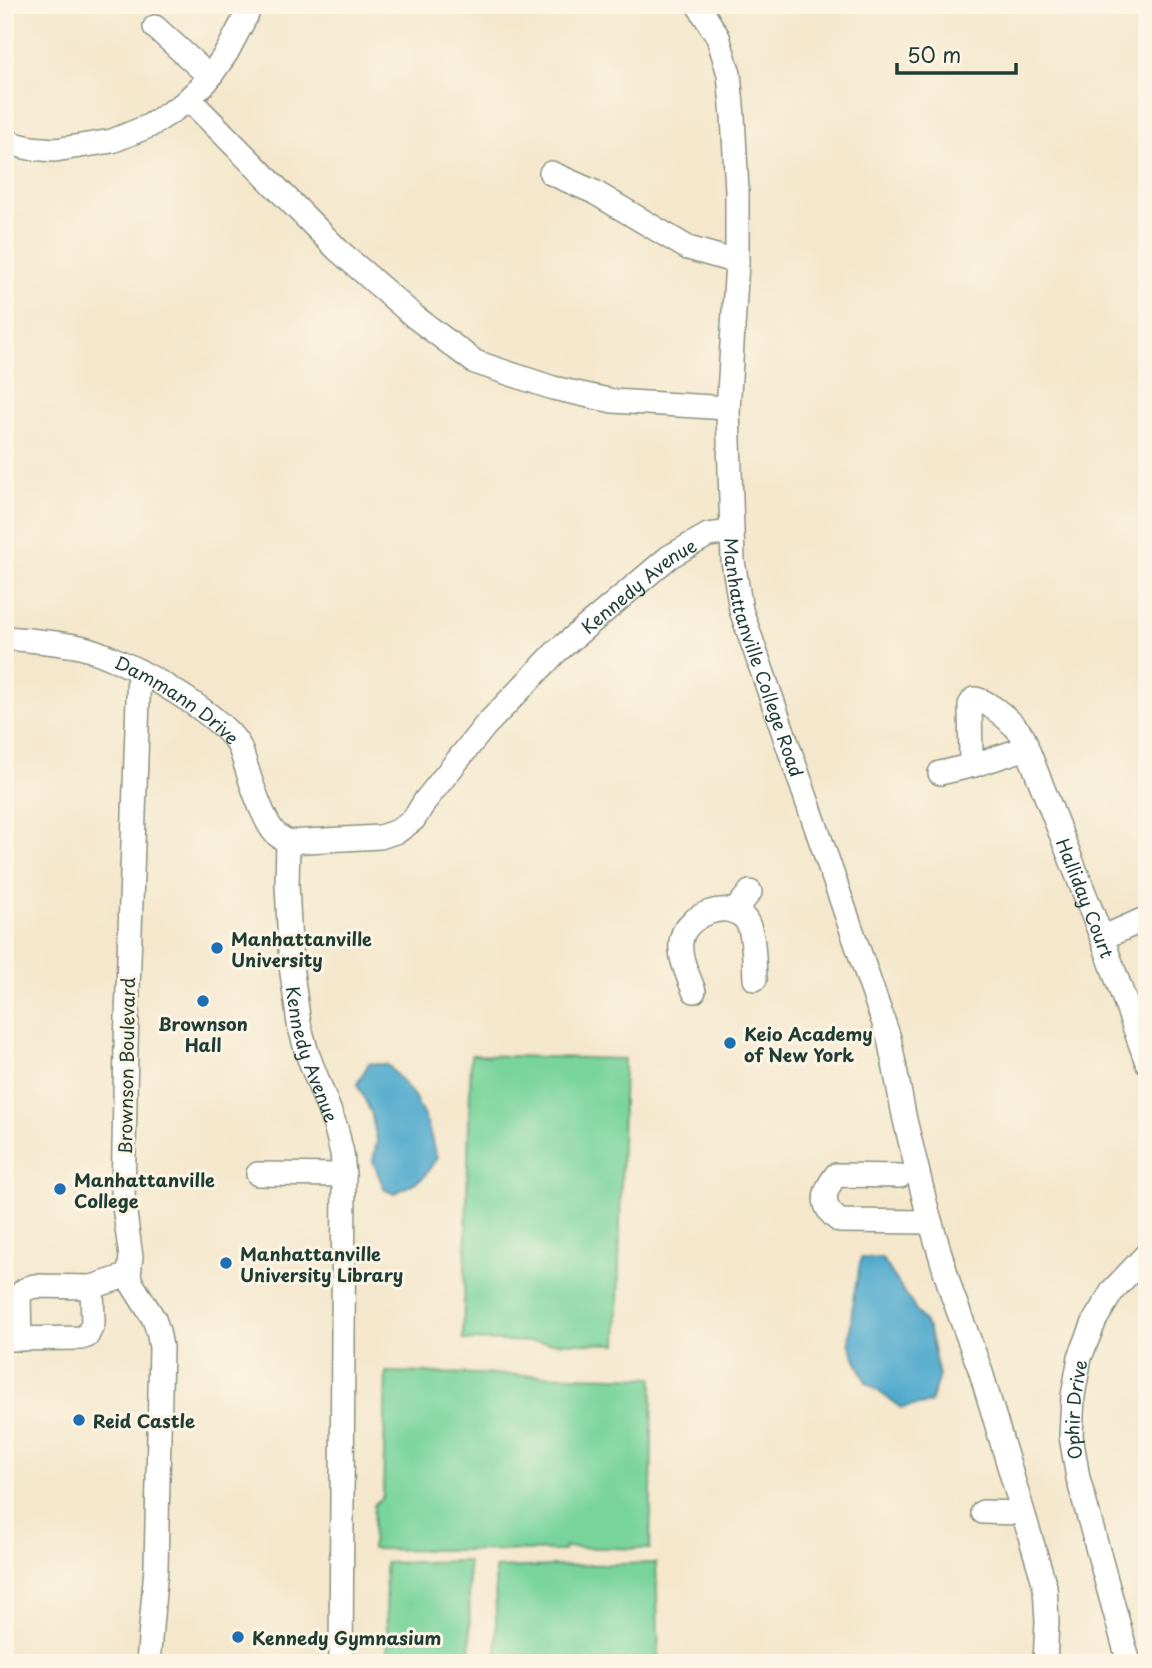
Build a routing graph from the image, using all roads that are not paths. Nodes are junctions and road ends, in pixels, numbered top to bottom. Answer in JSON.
{"nodes":[{"id":1,"x":249,"y":5,"type":"edge"},
{"id":2,"x":698,"y":5,"type":"edge"},
{"id":3,"x":155,"y":27,"type":"dead end"},
{"id":4,"x":210,"y":77,"type":"junction"},
{"id":5,"x":189,"y":99,"type":"junction"},
{"id":6,"x":5,"y":142,"type":"edge"},
{"id":7,"x":551,"y":173,"type":"dead end"},
{"id":8,"x":737,"y":262,"type":"junction"},
{"id":9,"x":728,"y":408,"type":"junction"},
{"id":10,"x":731,"y":532,"type":"junction"},
{"id":11,"x":5,"y":638,"type":"edge"},
{"id":12,"x":139,"y":671,"type":"junction"},
{"id":13,"x":1025,"y":741,"type":"junction"},
{"id":14,"x":974,"y":765,"type":"junction"},
{"id":15,"x":940,"y":773,"type":"dead end"},
{"id":16,"x":288,"y":842,"type":"junction"},
{"id":17,"x":750,"y":892,"type":"dead end"},
{"id":18,"x":734,"y":912,"type":"junction"},
{"id":19,"x":1147,"y":918,"type":"edge"},
{"id":20,"x":1102,"y":938,"type":"junction"},
{"id":21,"x":755,"y":979,"type":"dead end"},
{"id":22,"x":694,"y":990,"type":"dead end"},
{"id":23,"x":1147,"y":1062,"type":"edge"},
{"id":24,"x":258,"y":1174,"type":"dead end"},
{"id":25,"x":345,"y":1175,"type":"junction"},
{"id":26,"x":900,"y":1177,"type":"dead end"},
{"id":27,"x":930,"y":1222,"type":"junction"},
{"id":28,"x":1147,"y":1254,"type":"edge"},
{"id":29,"x":129,"y":1275,"type":"junction"},
{"id":30,"x":92,"y":1287,"type":"junction"},
{"id":31,"x":13,"y":1339,"type":"edge"},
{"id":32,"x":984,"y":1512,"type":"dead end"},
{"id":33,"x":1022,"y":1513,"type":"junction"},
{"id":34,"x":148,"y":1663,"type":"edge"},
{"id":35,"x":341,"y":1663,"type":"edge"},
{"id":36,"x":1045,"y":1663,"type":"edge"},
{"id":37,"x":1129,"y":1663,"type":"edge"}],
"edges":[{"from":1,"to":4,"type":"street"},
{"from":2,"to":8,"type":"street","name":"Manhattanville College Road"},
{"from":3,"to":4,"type":"street"},
{"from":4,"to":5,"type":"street"},
{"from":5,"to":6,"type":"street"},
{"from":5,"to":9,"type":"street"},
{"from":7,"to":8,"type":"street"},
{"from":8,"to":9,"type":"street","name":"Manhattanville College Road"},
{"from":9,"to":10,"type":"street","name":"Manhattanville College Road"},
{"from":10,"to":16,"type":"street","name":"Kennedy Avenue"},
{"from":10,"to":27,"type":"street","name":"Manhattanville College Road"},
{"from":11,"to":12,"type":"street","name":"Dammann Drive"},
{"from":12,"to":16,"type":"street","name":"Dammann Drive"},
{"from":12,"to":29,"type":"street","name":"Brownson Boulevard"},
{"from":13,"to":14,"type":"street"},
{"from":13,"to":14,"type":"street"},
{"from":13,"to":20,"type":"street","name":"Halliday Court"},
{"from":14,"to":15,"type":"street"},
{"from":16,"to":25,"type":"street","name":"Kennedy Avenue"},
{"from":17,"to":18,"type":"street"},
{"from":18,"to":21,"type":"street"},
{"from":18,"to":22,"type":"street"},
{"from":19,"to":20,"type":"street"},
{"from":20,"to":23,"type":"street","name":"Halliday Court"},
{"from":24,"to":25,"type":"street"},
{"from":25,"to":35,"type":"street","name":"Kennedy Avenue"},
{"from":26,"to":27,"type":"street"},
{"from":27,"to":33,"type":"street","name":"Manhattanville College Road"},
{"from":28,"to":37,"type":"street","name":"Ophir Drive"},
{"from":29,"to":30,"type":"street"},
{"from":29,"to":34,"type":"street","name":"Brownson Boulevard"},
{"from":30,"to":31,"type":"street"},
{"from":30,"to":31,"type":"street"},
{"from":32,"to":33,"type":"street"},
{"from":33,"to":36,"type":"street","name":"Manhattanville College Road"}]}
